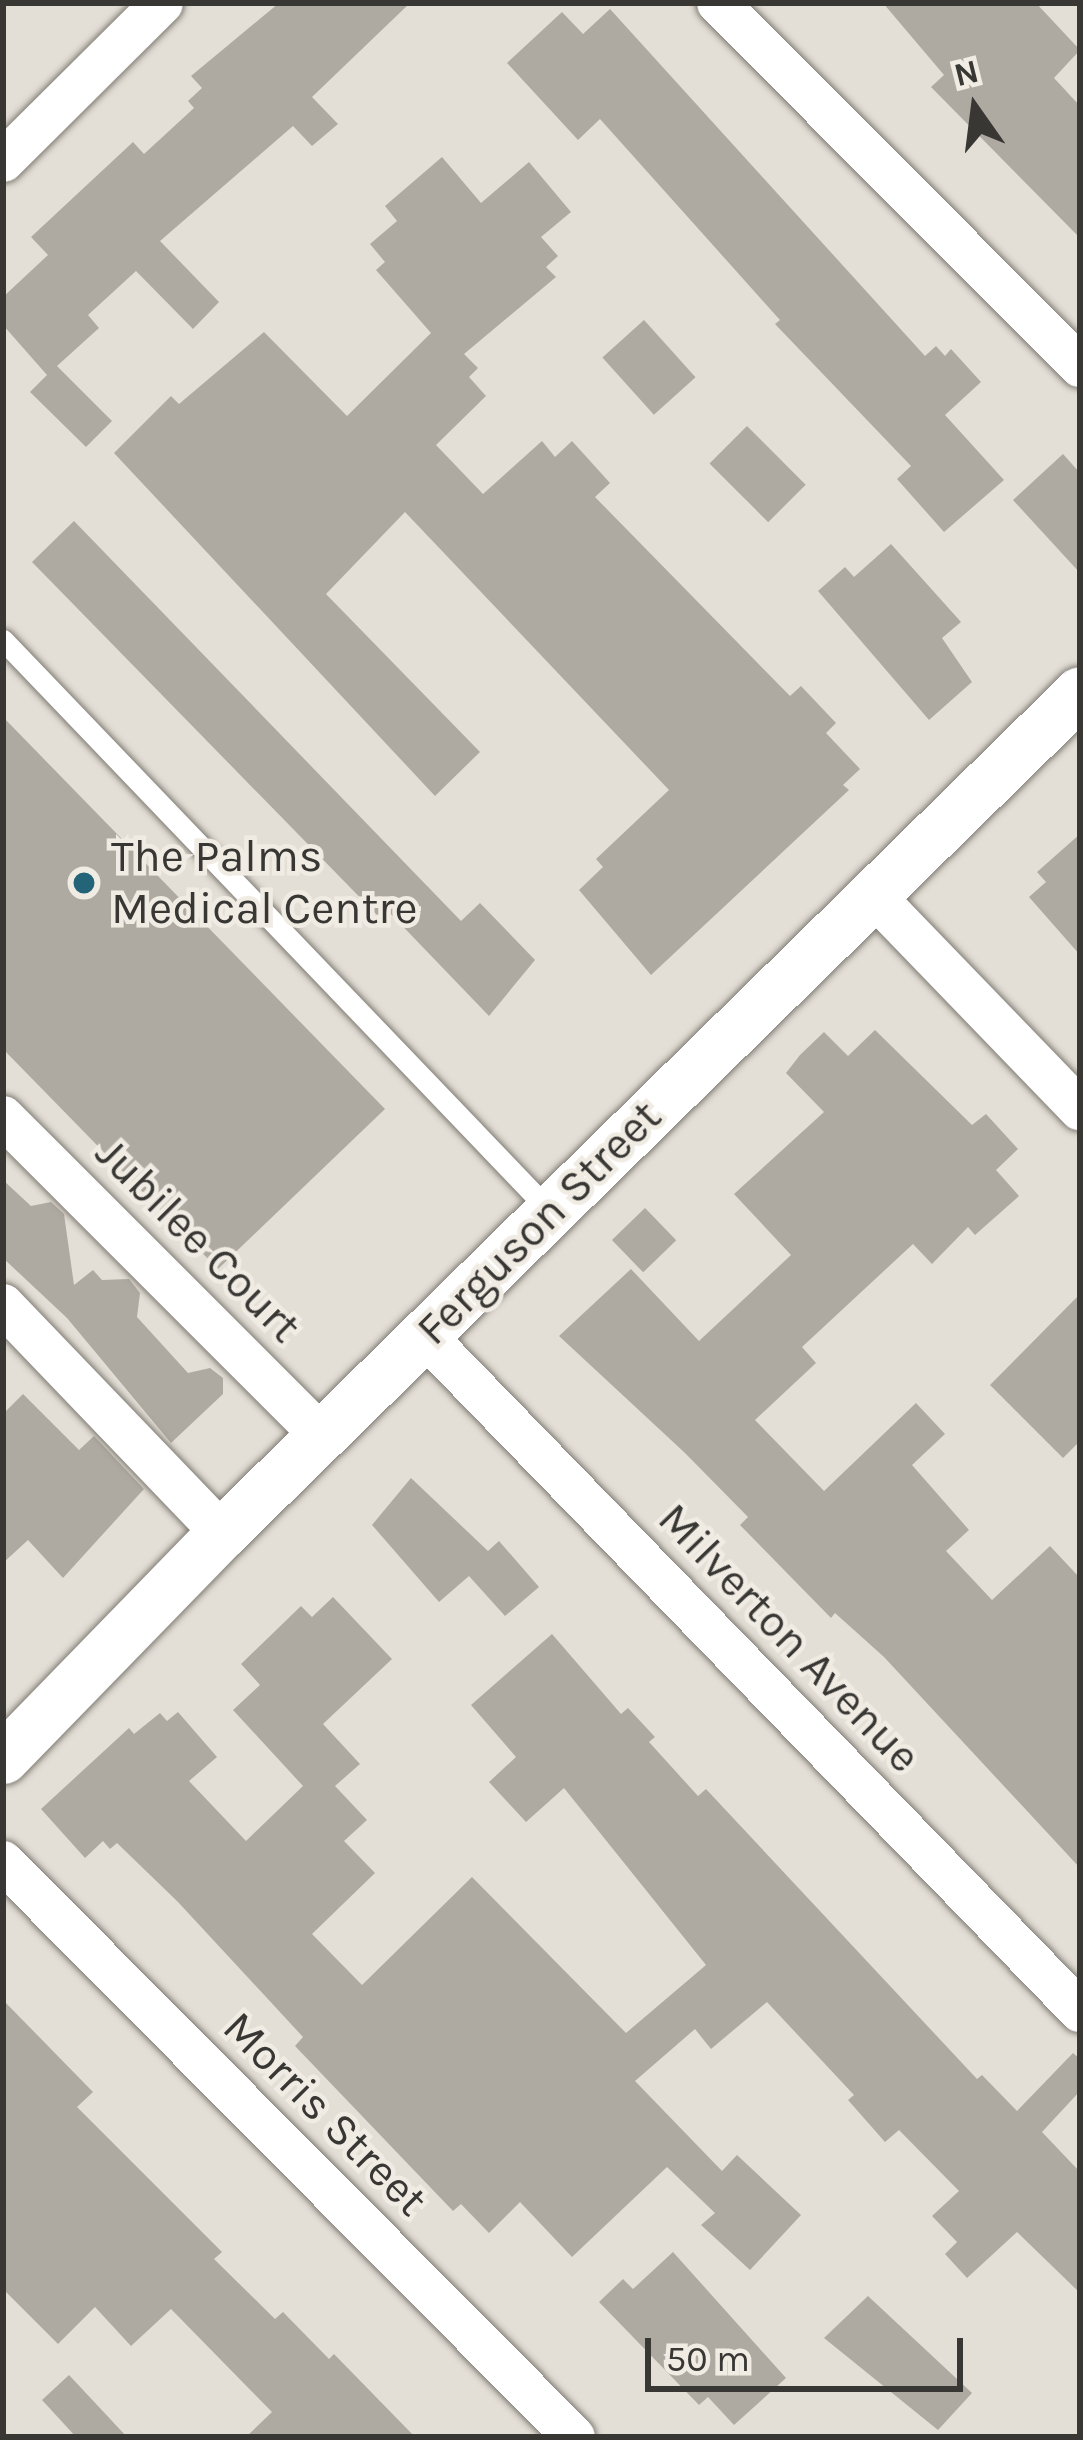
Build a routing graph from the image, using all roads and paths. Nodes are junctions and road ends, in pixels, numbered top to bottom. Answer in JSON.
{"nodes":[{"id":1,"x":162,"y":3,"type":"edge"},
{"id":2,"x":718,"y":3,"type":"edge"},
{"id":3,"x":3,"y":160,"type":"edge"},
{"id":4,"x":1080,"y":366,"type":"edge"},
{"id":5,"x":3,"y":640,"type":"edge"},
{"id":6,"x":1080,"y":692,"type":"edge"},
{"id":7,"x":873,"y":895,"type":"junction"},
{"id":8,"x":1080,"y":1109,"type":"edge"},
{"id":9,"x":3,"y":1117,"type":"edge"},
{"id":10,"x":550,"y":1211,"type":"junction"},
{"id":11,"x":3,"y":1305,"type":"edge"},
{"id":12,"x":425,"y":1336,"type":"junction"},
{"id":13,"x":322,"y":1436,"type":"junction"},
{"id":14,"x":221,"y":1533,"type":"junction"},
{"id":15,"x":3,"y":1758,"type":"edge"},
{"id":16,"x":3,"y":1862,"type":"edge"},
{"id":17,"x":1080,"y":2011,"type":"edge"},
{"id":18,"x":574,"y":2437,"type":"edge"}],
"edges":[{"from":1,"to":3,"type":"street"},
{"from":2,"to":4,"type":"street"},
{"from":5,"to":10,"type":"lane"},
{"from":6,"to":7,"type":"street","name":"Ferguson Street"},
{"from":7,"to":8,"type":"street"},
{"from":7,"to":10,"type":"street","name":"Ferguson Street"},
{"from":9,"to":13,"type":"street","name":"Jubilee Court"},
{"from":10,"to":12,"type":"street","name":"Ferguson Street"},
{"from":11,"to":14,"type":"street"},
{"from":12,"to":13,"type":"street","name":"Ferguson Street"},
{"from":12,"to":17,"type":"street","name":"Milverton Avenue"},
{"from":13,"to":14,"type":"street","name":"Ferguson Street"},
{"from":14,"to":15,"type":"street","name":"Ferguson Street"},
{"from":16,"to":18,"type":"street","name":"Morris Street"}]}
